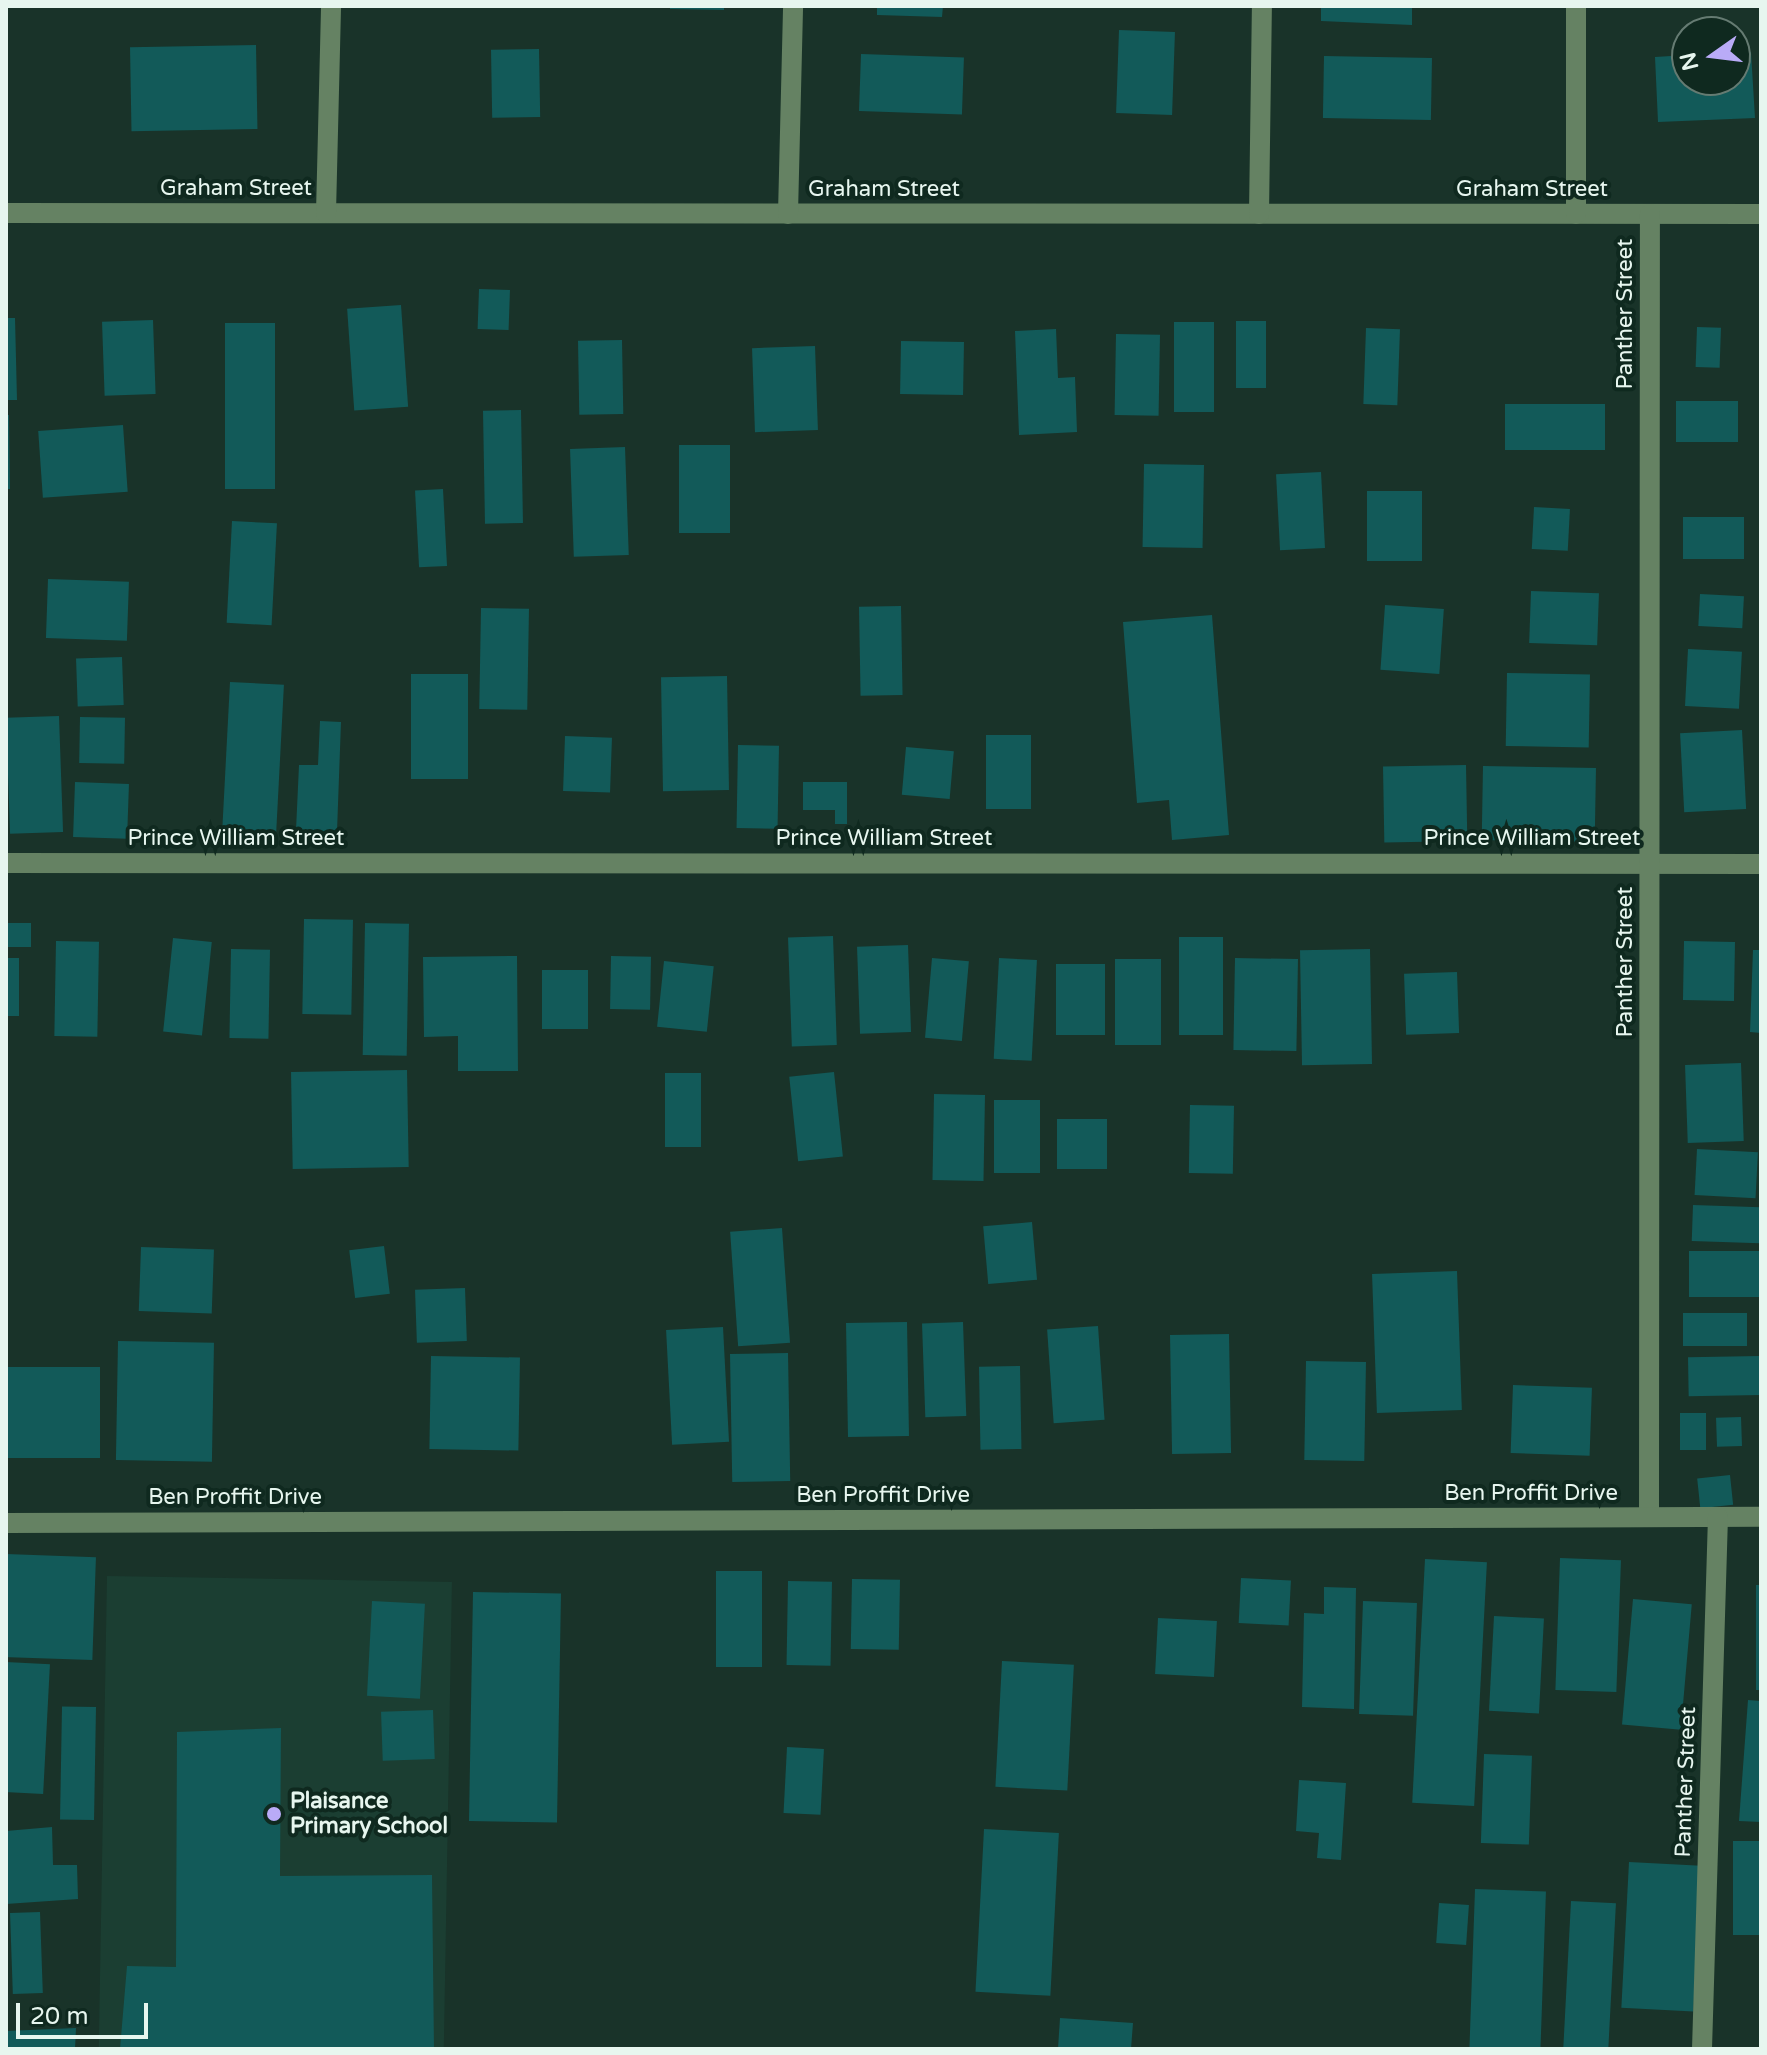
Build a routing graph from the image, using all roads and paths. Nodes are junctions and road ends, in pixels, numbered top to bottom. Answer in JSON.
{"nodes":[{"id":1,"x":331,"y":6,"type":"edge"},
{"id":2,"x":793,"y":6,"type":"edge"},
{"id":3,"x":1262,"y":6,"type":"edge"},
{"id":4,"x":1576,"y":6,"type":"edge"},
{"id":5,"x":6,"y":213,"type":"edge"},
{"id":6,"x":326,"y":213,"type":"junction"},
{"id":7,"x":788,"y":214,"type":"junction"},
{"id":8,"x":1259,"y":214,"type":"junction"},
{"id":9,"x":1576,"y":214,"type":"junction"},
{"id":10,"x":1650,"y":214,"type":"junction"},
{"id":11,"x":1761,"y":214,"type":"edge"},
{"id":12,"x":6,"y":863,"type":"edge"},
{"id":13,"x":1650,"y":864,"type":"junction"},
{"id":14,"x":1761,"y":864,"type":"edge"},
{"id":15,"x":1649,"y":1517,"type":"junction"},
{"id":16,"x":1718,"y":1517,"type":"junction"},
{"id":17,"x":1761,"y":1517,"type":"edge"},
{"id":18,"x":6,"y":1523,"type":"edge"},
{"id":19,"x":1702,"y":2049,"type":"edge"}],
"edges":[{"from":1,"to":6,"type":"street"},
{"from":2,"to":7,"type":"street"},
{"from":3,"to":8,"type":"street"},
{"from":4,"to":9,"type":"street"},
{"from":5,"to":6,"type":"street","name":"Graham Street"},
{"from":6,"to":7,"type":"street","name":"Graham Street"},
{"from":7,"to":8,"type":"street","name":"Graham Street"},
{"from":8,"to":9,"type":"street","name":"Graham Street"},
{"from":9,"to":10,"type":"street","name":"Graham Street"},
{"from":10,"to":11,"type":"street","name":"Graham Street"},
{"from":10,"to":13,"type":"street","name":"Panther Street"},
{"from":12,"to":13,"type":"street","name":"Prince William Street"},
{"from":13,"to":14,"type":"street","name":"Prince William Street"},
{"from":13,"to":15,"type":"street","name":"Panther Street"},
{"from":15,"to":16,"type":"street","name":"Ben Proffit Drive"},
{"from":15,"to":18,"type":"street","name":"Ben Proffit Drive"},
{"from":16,"to":17,"type":"street","name":"Ben Proffit Drive"},
{"from":16,"to":19,"type":"street","name":"Panther Street"}]}
